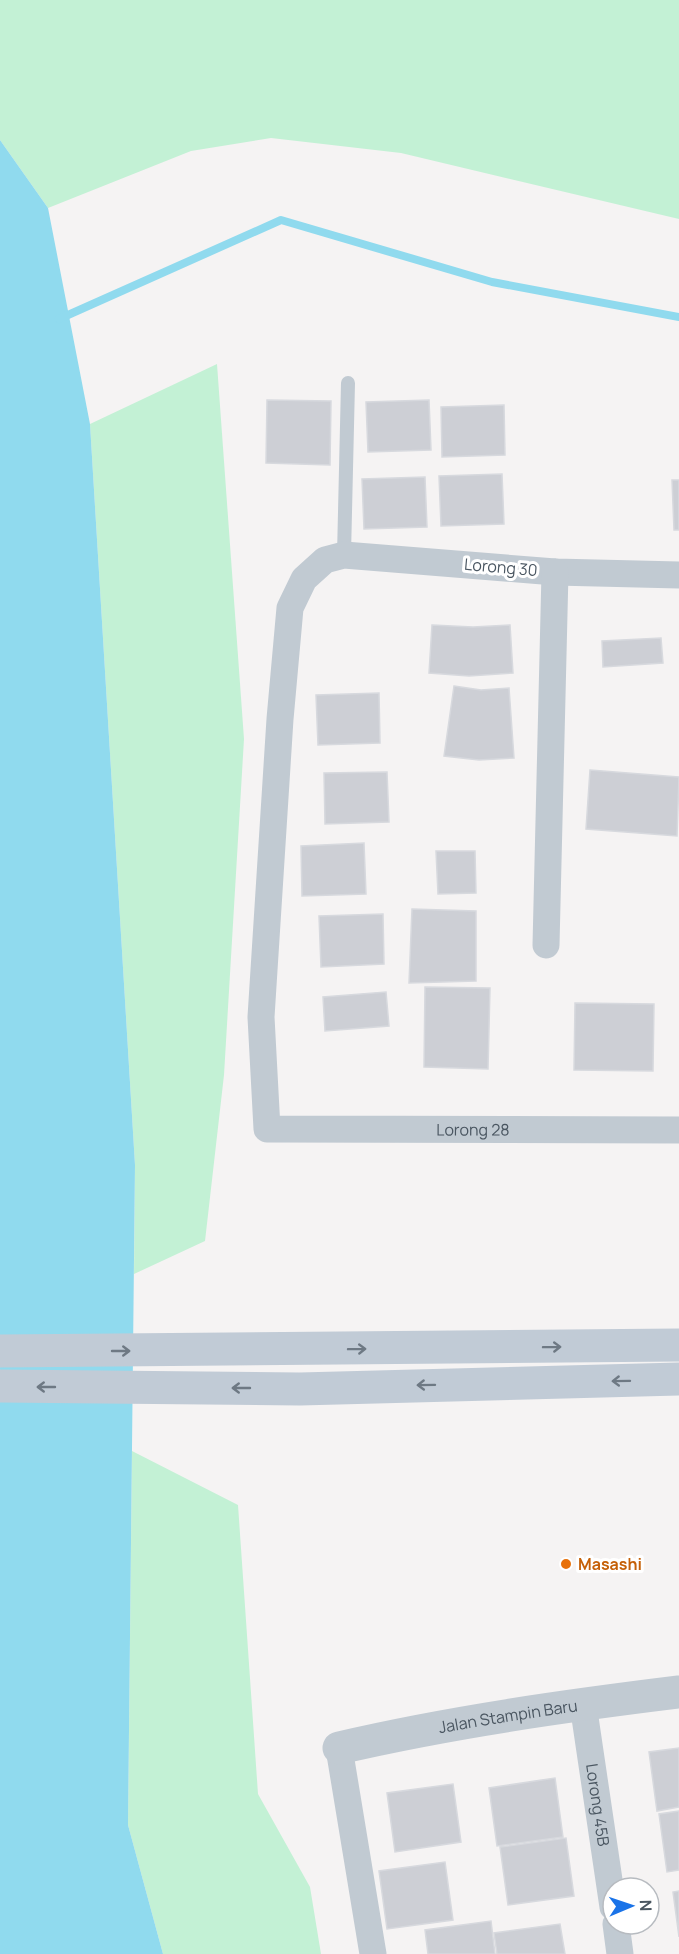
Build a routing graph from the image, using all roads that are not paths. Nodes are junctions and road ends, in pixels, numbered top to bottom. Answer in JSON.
{"nodes":[{"id":1,"x":348,"y":383,"type":"dead end"},
{"id":2,"x":334,"y":557,"type":"junction"},
{"id":3,"x":555,"y":572,"type":"junction"},
{"id":4,"x":679,"y":575,"type":"edge"},
{"id":5,"x":546,"y":945,"type":"dead end"},
{"id":6,"x":679,"y":1130,"type":"edge"},
{"id":7,"x":679,"y":1345,"type":"edge"},
{"id":8,"x":0,"y":1351,"type":"edge"},
{"id":9,"x":679,"y":1379,"type":"edge"},
{"id":10,"x":0,"y":1386,"type":"edge"},
{"id":11,"x":679,"y":1692,"type":"edge"},
{"id":12,"x":583,"y":1704,"type":"junction"},
{"id":13,"x":339,"y":1748,"type":"joint"},
{"id":14,"x":608,"y":1876,"type":"edge"},
{"id":15,"x":618,"y":1936,"type":"edge"},
{"id":16,"x":373,"y":1954,"type":"edge"},
{"id":17,"x":620,"y":1954,"type":"edge"}],
"edges":[{"from":1,"to":2,"type":"lane"},
{"from":2,"to":3,"type":"street","name":"Lorong 30"},
{"from":2,"to":6,"type":"street","name":"Lorong 28"},
{"from":3,"to":4,"type":"street","name":"Lorong 30"},
{"from":3,"to":5,"type":"street"},
{"from":8,"to":7,"type":"main road","one_way":true},
{"from":9,"to":10,"type":"main road","one_way":true},
{"from":11,"to":12,"type":"street","name":"Jalan Stampin Baru"},
{"from":12,"to":13,"type":"street","name":"Jalan Stampin Baru"},
{"from":12,"to":14,"type":"street","name":"Lorong 45B"},
{"from":13,"to":16,"type":"street"},
{"from":15,"to":17,"type":"street"}]}
